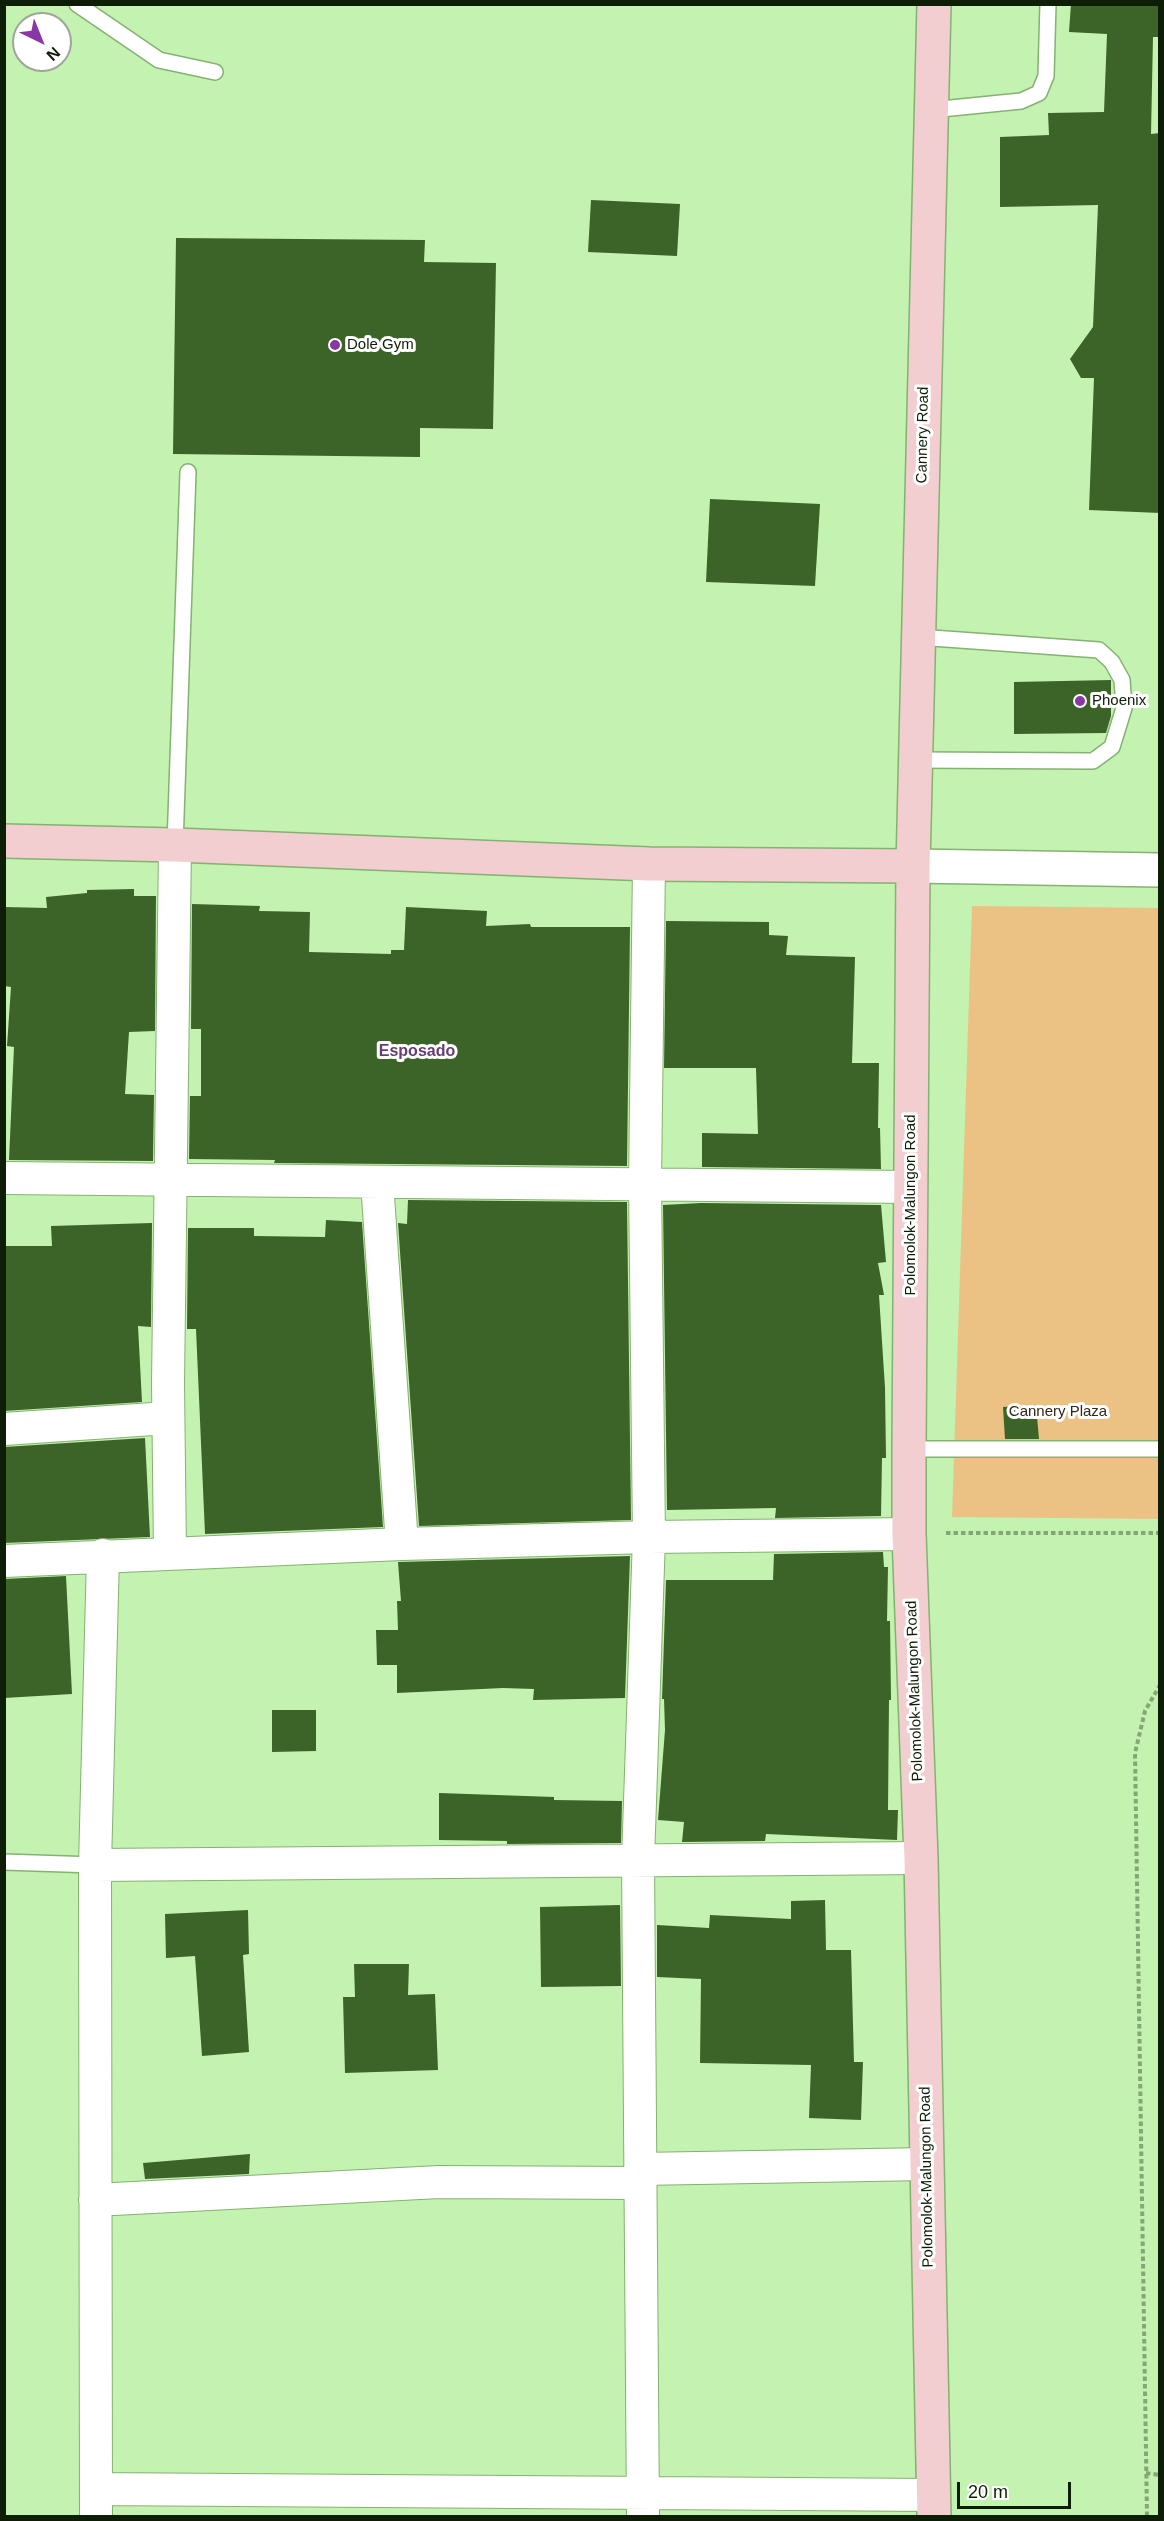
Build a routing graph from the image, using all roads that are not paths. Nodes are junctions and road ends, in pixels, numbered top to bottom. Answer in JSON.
{"nodes":[{"id":1,"x":77,"y":4,"type":"edge"},
{"id":2,"x":934,"y":4,"type":"edge"},
{"id":3,"x":1048,"y":4,"type":"edge"},
{"id":4,"x":214,"y":72,"type":"dead end"},
{"id":5,"x":931,"y":110,"type":"junction"},
{"id":6,"x":188,"y":472,"type":"dead end"},
{"id":7,"x":918,"y":637,"type":"junction"},
{"id":8,"x":915,"y":760,"type":"junction"},
{"id":9,"x":4,"y":841,"type":"edge"},
{"id":10,"x":175,"y":845,"type":"junction"},
{"id":11,"x":649,"y":864,"type":"junction"},
{"id":12,"x":913,"y":866,"type":"junction"},
{"id":13,"x":1160,"y":870,"type":"edge"},
{"id":14,"x":4,"y":1178,"type":"edge"},
{"id":15,"x":171,"y":1181,"type":"junction"},
{"id":16,"x":377,"y":1182,"type":"junction"},
{"id":17,"x":645,"y":1183,"type":"junction"},
{"id":18,"x":911,"y":1187,"type":"junction"},
{"id":19,"x":168,"y":1418,"type":"junction"},
{"id":20,"x":4,"y":1430,"type":"edge"},
{"id":21,"x":909,"y":1449,"type":"junction"},
{"id":22,"x":1160,"y":1449,"type":"edge"},
{"id":23,"x":909,"y":1534,"type":"junction"},
{"id":24,"x":649,"y":1537,"type":"junction"},
{"id":25,"x":402,"y":1544,"type":"junction"},
{"id":26,"x":170,"y":1554,"type":"junction"},
{"id":27,"x":103,"y":1555,"type":"junction"},
{"id":28,"x":4,"y":1561,"type":"edge"},
{"id":29,"x":921,"y":1858,"type":"junction"},
{"id":30,"x":638,"y":1860,"type":"junction"},
{"id":31,"x":4,"y":1862,"type":"edge"},
{"id":32,"x":94,"y":1865,"type":"junction"},
{"id":33,"x":927,"y":2164,"type":"junction"},
{"id":34,"x":640,"y":2176,"type":"junction"},
{"id":35,"x":95,"y":2200,"type":"junction"},
{"id":36,"x":96,"y":2503,"type":"edge"},
{"id":37,"x":643,"y":2505,"type":"edge"},
{"id":38,"x":933,"y":2506,"type":"edge"}],
"edges":[{"from":1,"to":4,"type":"lane"},
{"from":2,"to":5,"type":"main road","name":"Cannery Road"},
{"from":3,"to":5,"type":"lane"},
{"from":5,"to":7,"type":"main road","name":"Cannery Road"},
{"from":6,"to":10,"type":"lane"},
{"from":7,"to":8,"type":"main road","name":"Cannery Road"},
{"from":7,"to":8,"type":"lane"},
{"from":8,"to":12,"type":"main road","name":"Cannery Road"},
{"from":9,"to":10,"type":"main road"},
{"from":10,"to":11,"type":"main road"},
{"from":10,"to":15,"type":"street"},
{"from":11,"to":12,"type":"main road"},
{"from":11,"to":17,"type":"street"},
{"from":12,"to":13,"type":"street"},
{"from":12,"to":18,"type":"main road","name":"Polomolok-Malungon Road"},
{"from":14,"to":15,"type":"street"},
{"from":15,"to":16,"type":"street"},
{"from":15,"to":19,"type":"street"},
{"from":16,"to":17,"type":"street"},
{"from":16,"to":25,"type":"street"},
{"from":17,"to":18,"type":"street"},
{"from":17,"to":24,"type":"street"},
{"from":18,"to":21,"type":"main road","name":"Polomolok-Malungon Road"},
{"from":19,"to":20,"type":"street"},
{"from":19,"to":26,"type":"street"},
{"from":21,"to":22,"type":"lane"},
{"from":21,"to":23,"type":"main road","name":"Polomolok-Malungon Road"},
{"from":23,"to":24,"type":"street"},
{"from":23,"to":29,"type":"main road","name":"Polomolok-Malungon Road"},
{"from":24,"to":25,"type":"street"},
{"from":24,"to":30,"type":"street"},
{"from":25,"to":26,"type":"street"},
{"from":26,"to":27,"type":"street"},
{"from":27,"to":28,"type":"street"},
{"from":27,"to":32,"type":"street"},
{"from":29,"to":30,"type":"street"},
{"from":29,"to":33,"type":"main road","name":"Polomolok-Malungon Road"},
{"from":30,"to":32,"type":"street"},
{"from":30,"to":34,"type":"street"},
{"from":31,"to":32,"type":"lane"},
{"from":32,"to":35,"type":"street"},
{"from":33,"to":34,"type":"street"},
{"from":33,"to":38,"type":"main road","name":"Polomolok-Malungon Road"},
{"from":34,"to":35,"type":"street"},
{"from":34,"to":37,"type":"street"},
{"from":35,"to":36,"type":"street"},
{"from":36,"to":37,"type":"street"},
{"from":37,"to":38,"type":"street"}]}
